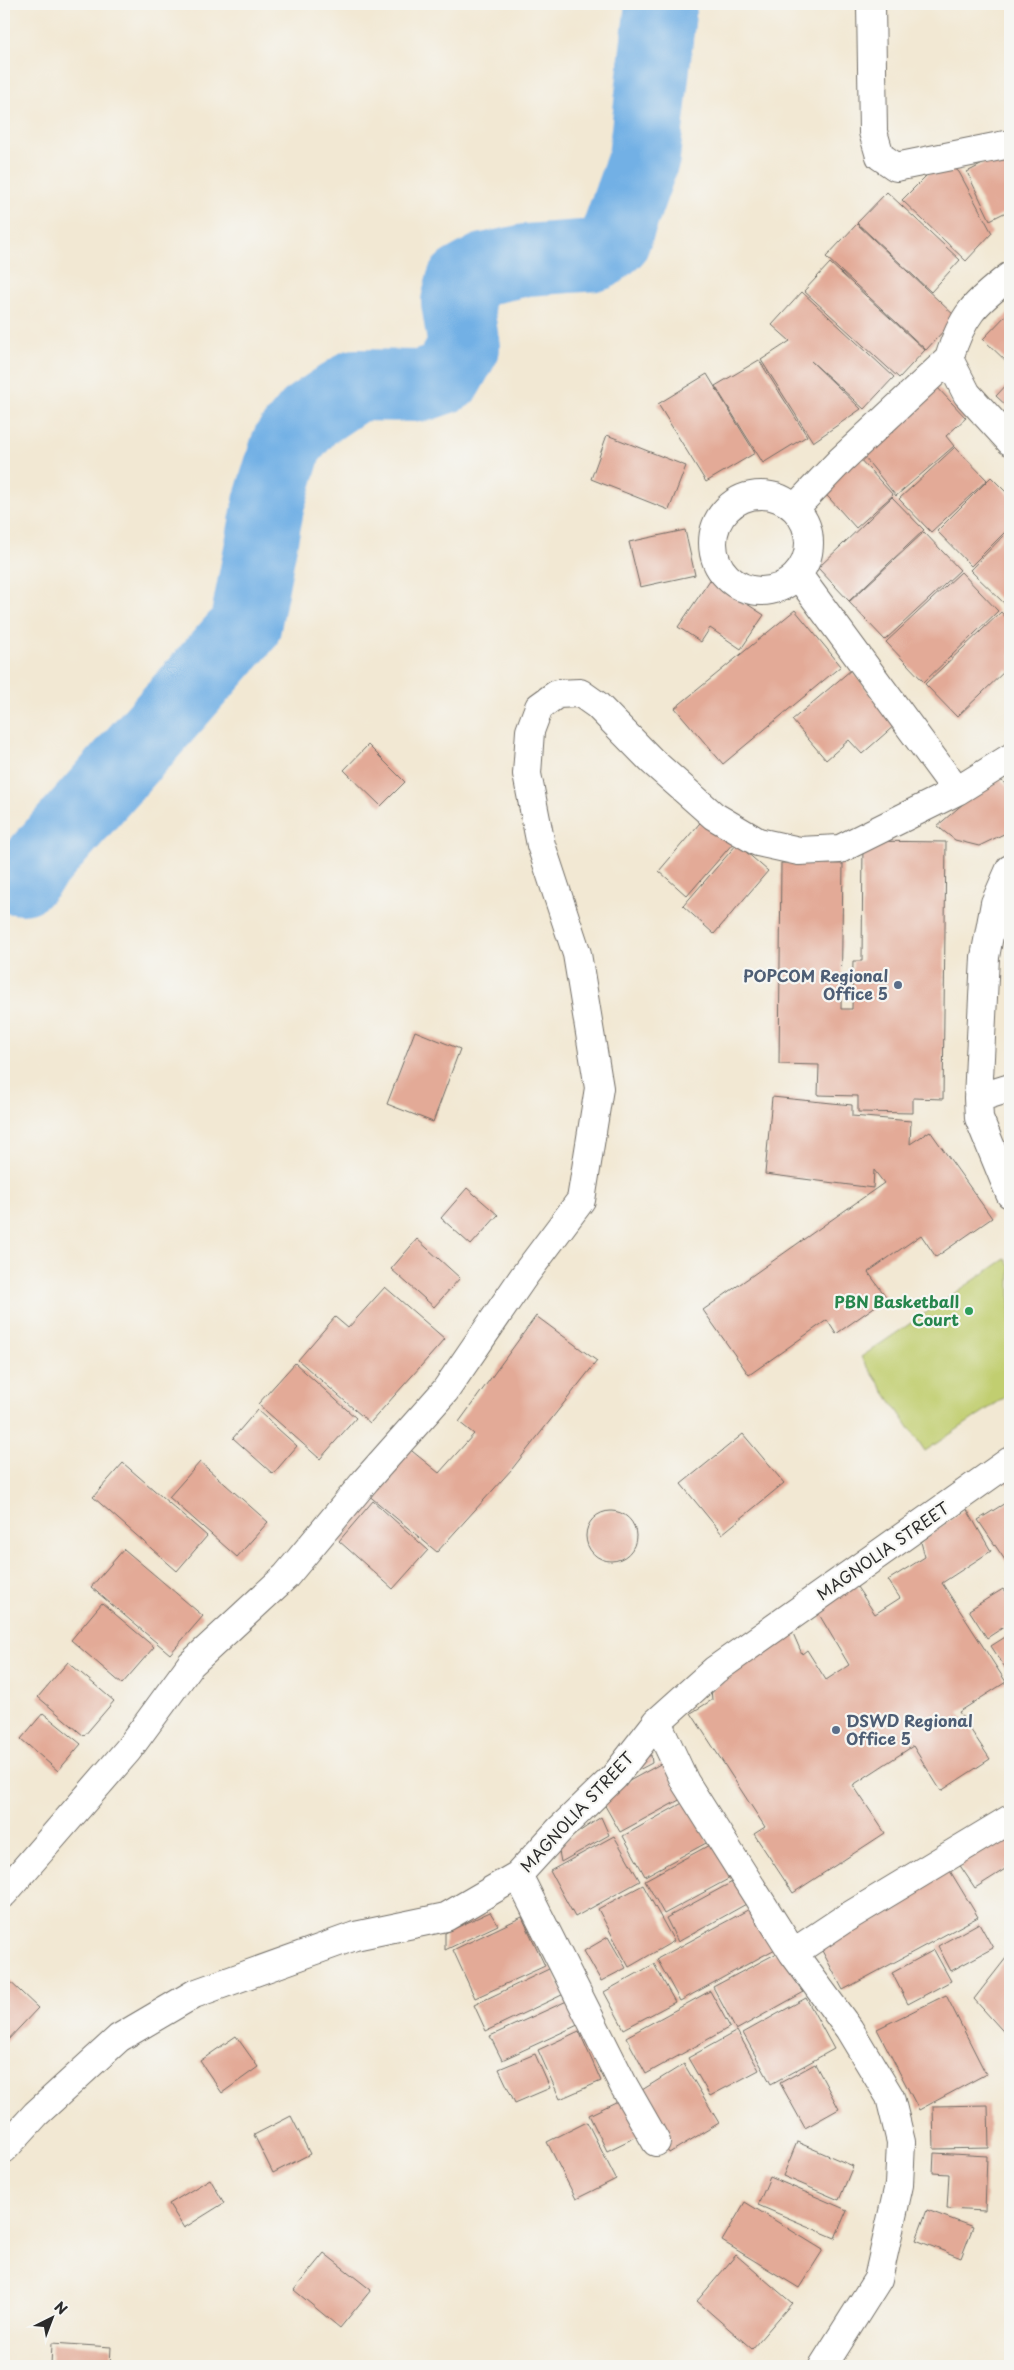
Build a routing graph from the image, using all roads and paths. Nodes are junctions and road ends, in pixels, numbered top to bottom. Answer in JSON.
{"nodes":[{"id":1,"x":871,"y":4,"type":"edge"},
{"id":2,"x":1010,"y":144,"type":"edge"},
{"id":3,"x":1010,"y":276,"type":"edge"},
{"id":4,"x":949,"y":358,"type":"junction"},
{"id":5,"x":1010,"y":441,"type":"edge"},
{"id":6,"x":795,"y":508,"type":"junction"},
{"id":7,"x":798,"y":574,"type":"junction"},
{"id":8,"x":1010,"y":758,"type":"edge"},
{"id":9,"x":956,"y":790,"type":"junction"},
{"id":10,"x":1010,"y":869,"type":"edge"},
{"id":11,"x":1010,"y":1088,"type":"edge"},
{"id":12,"x":978,"y":1098,"type":"junction"},
{"id":13,"x":1010,"y":1194,"type":"edge"},
{"id":14,"x":1010,"y":1461,"type":"edge"},
{"id":15,"x":658,"y":1722,"type":"junction"},
{"id":16,"x":1010,"y":1819,"type":"edge"},
{"id":17,"x":518,"y":1875,"type":"junction"},
{"id":18,"x":4,"y":1893,"type":"edge"},
{"id":19,"x":793,"y":1953,"type":"junction"},
{"id":20,"x":656,"y":2142,"type":"dead end"},
{"id":21,"x":4,"y":2149,"type":"edge"},
{"id":22,"x":823,"y":2366,"type":"edge"}],
"edges":[{"from":1,"to":2,"type":"street"},
{"from":3,"to":4,"type":"street"},
{"from":4,"to":5,"type":"street"},
{"from":4,"to":6,"type":"street"},
{"from":6,"to":7,"type":"street"},
{"from":6,"to":7,"type":"street"},
{"from":7,"to":9,"type":"street"},
{"from":8,"to":9,"type":"street"},
{"from":9,"to":18,"type":"street"},
{"from":10,"to":12,"type":"street"},
{"from":11,"to":12,"type":"street"},
{"from":12,"to":13,"type":"street"},
{"from":14,"to":15,"type":"street","name":"MAGNOLIA STREET"},
{"from":15,"to":17,"type":"street","name":"MAGNOLIA STREET"},
{"from":15,"to":19,"type":"street"},
{"from":16,"to":19,"type":"street"},
{"from":17,"to":20,"type":"street"},
{"from":17,"to":21,"type":"street","name":"MAGNOLIA STREET"},
{"from":19,"to":22,"type":"street"}]}
